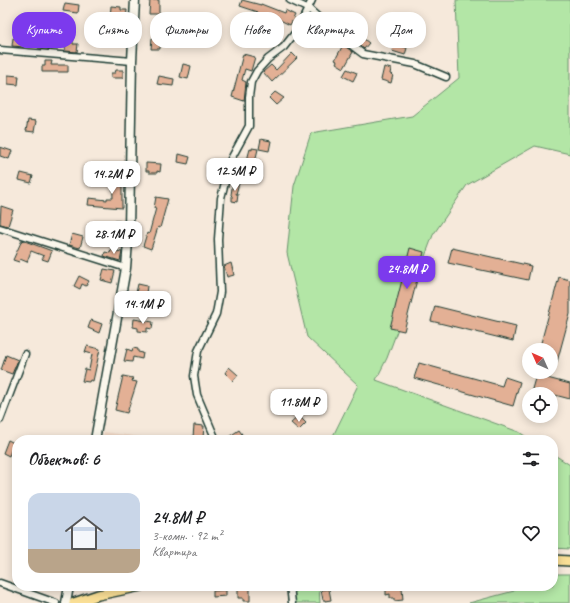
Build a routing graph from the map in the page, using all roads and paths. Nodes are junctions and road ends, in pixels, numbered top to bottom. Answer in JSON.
{"nodes":[{"id":1,"x":135,"y":0,"type":"edge"},
{"id":2,"x":290,"y":0,"type":"edge"},
{"id":3,"x":312,"y":0,"type":"edge"},
{"id":4,"x":309,"y":9,"type":"junction"},
{"id":5,"x":0,"y":50,"type":"edge"},
{"id":6,"x":132,"y":61,"type":"junction"},
{"id":7,"x":446,"y":77,"type":"dead end"},
{"id":8,"x":0,"y":228,"type":"edge"},
{"id":9,"x":126,"y":268,"type":"junction"},
{"id":10,"x":25,"y":354,"type":"dead end"},
{"id":11,"x":0,"y":420,"type":"edge"},
{"id":12,"x":96,"y":435,"type":"edge"},
{"id":13,"x":214,"y":435,"type":"edge"},
{"id":14,"x":558,"y":560,"type":"edge"},
{"id":15,"x":570,"y":561,"type":"edge"},
{"id":16,"x":0,"y":583,"type":"edge"},
{"id":17,"x":12,"y":587,"type":"edge"},
{"id":18,"x":22,"y":591,"type":"edge"},
{"id":19,"x":68,"y":591,"type":"edge"},
{"id":20,"x":117,"y":591,"type":"edge"},
{"id":21,"x":291,"y":591,"type":"edge"},
{"id":22,"x":56,"y":603,"type":"edge"},
{"id":23,"x":66,"y":603,"type":"edge"},
{"id":24,"x":74,"y":603,"type":"edge"},
{"id":25,"x":292,"y":603,"type":"edge"}],
"edges":[{"from":1,"to":6,"type":"street"},
{"from":2,"to":4,"type":"street"},
{"from":3,"to":4,"type":"street"},
{"from":4,"to":7,"type":"street"},
{"from":4,"to":13,"type":"street"},
{"from":5,"to":6,"type":"street"},
{"from":6,"to":9,"type":"street"},
{"from":8,"to":9,"type":"street"},
{"from":9,"to":12,"type":"street"},
{"from":10,"to":11,"type":"street"},
{"from":14,"to":15,"type":"main road"},
{"from":16,"to":17,"type":"street"},
{"from":18,"to":22,"type":"street"},
{"from":19,"to":23,"type":"street"},
{"from":20,"to":24,"type":"main road"},
{"from":21,"to":25,"type":"street"}]}
